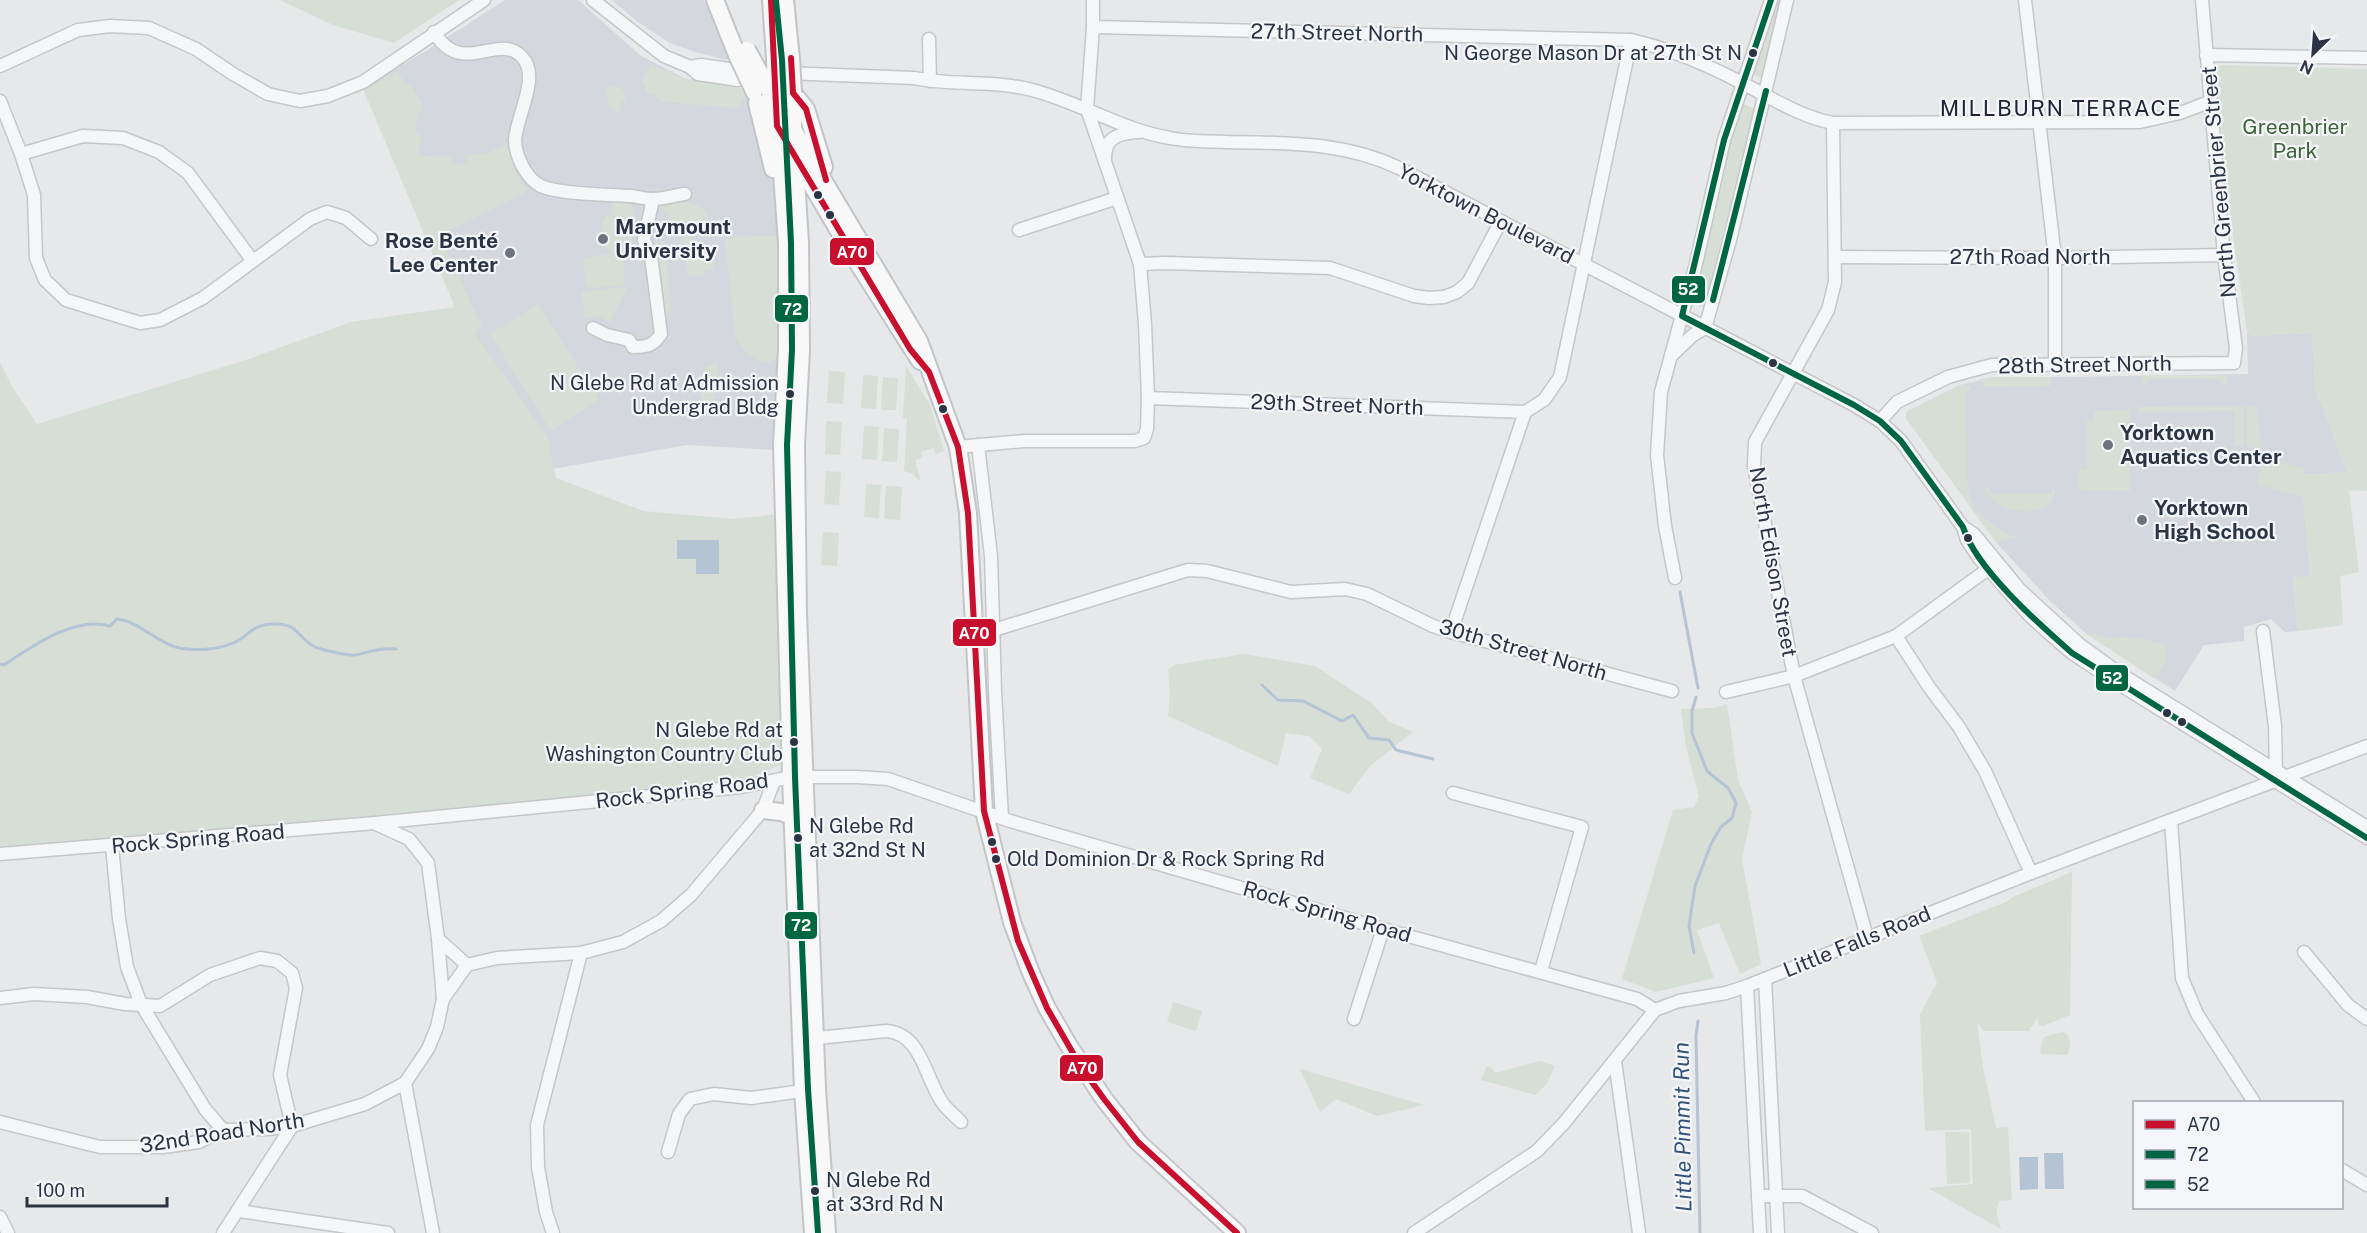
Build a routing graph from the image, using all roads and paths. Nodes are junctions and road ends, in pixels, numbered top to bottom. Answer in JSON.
{"nodes":[{"id":1,"x":484,"y":0,"type":"edge"},
{"id":2,"x":593,"y":0,"type":"edge"},
{"id":3,"x":715,"y":0,"type":"edge"},
{"id":4,"x":727,"y":0,"type":"edge"},
{"id":5,"x":771,"y":0,"type":"edge"},
{"id":6,"x":784,"y":0,"type":"edge"},
{"id":7,"x":1093,"y":0,"type":"edge"},
{"id":8,"x":1771,"y":0,"type":"edge"},
{"id":9,"x":1787,"y":0,"type":"edge"},
{"id":10,"x":2025,"y":0,"type":"edge"},
{"id":11,"x":2202,"y":0,"type":"edge"},
{"id":12,"x":1093,"y":27,"type":"junction"},
{"id":13,"x":434,"y":32,"type":"junction"},
{"id":14,"x":929,"y":39,"type":"dead end"},
{"id":15,"x":1631,"y":40,"type":"junction"},
{"id":16,"x":742,"y":52,"type":"junction"},
{"id":17,"x":2206,"y":56,"type":"junction"},
{"id":18,"x":2367,"y":58,"type":"edge"},
{"id":19,"x":783,"y":59,"type":"junction"},
{"id":20,"x":0,"y":66,"type":"edge"},
{"id":21,"x":930,"y":81,"type":"junction"},
{"id":22,"x":1743,"y":83,"type":"junction"},
{"id":23,"x":794,"y":93,"type":"junction"},
{"id":24,"x":769,"y":94,"type":"junction"},
{"id":25,"x":1765,"y":95,"type":"junction"},
{"id":26,"x":0,"y":101,"type":"edge"},
{"id":27,"x":2209,"y":102,"type":"junction"},
{"id":28,"x":1087,"y":109,"type":"junction"},
{"id":29,"x":1833,"y":123,"type":"junction"},
{"id":30,"x":2038,"y":124,"type":"junction"},
{"id":31,"x":785,"y":129,"type":"junction"},
{"id":32,"x":1143,"y":132,"type":"junction"},
{"id":33,"x":21,"y":154,"type":"junction"},
{"id":34,"x":794,"y":155,"type":"junction"},
{"id":35,"x":1106,"y":164,"type":"junction"},
{"id":36,"x":826,"y":186,"type":"junction"},
{"id":37,"x":685,"y":194,"type":"dead end"},
{"id":38,"x":1117,"y":198,"type":"junction"},
{"id":39,"x":653,"y":199,"type":"junction"},
{"id":40,"x":784,"y":202,"type":"junction"},
{"id":41,"x":1501,"y":221,"type":"junction"},
{"id":42,"x":1019,"y":230,"type":"dead end"},
{"id":43,"x":371,"y":239,"type":"dead end"},
{"id":44,"x":2224,"y":255,"type":"junction"},
{"id":45,"x":1835,"y":257,"type":"junction"},
{"id":46,"x":2055,"y":258,"type":"junction"},
{"id":47,"x":252,"y":260,"type":"junction"},
{"id":48,"x":1140,"y":264,"type":"junction"},
{"id":49,"x":1583,"y":264,"type":"junction"},
{"id":50,"x":1682,"y":316,"type":"junction"},
{"id":51,"x":593,"y":328,"type":"dead end"},
{"id":52,"x":1705,"y":328,"type":"junction"},
{"id":53,"x":1671,"y":356,"type":"junction"},
{"id":54,"x":2234,"y":363,"type":"joint"},
{"id":55,"x":2055,"y":365,"type":"junction"},
{"id":56,"x":929,"y":372,"type":"junction"},
{"id":57,"x":1793,"y":374,"type":"junction"},
{"id":58,"x":1148,"y":398,"type":"junction"},
{"id":59,"x":1525,"y":412,"type":"junction"},
{"id":60,"x":1880,"y":421,"type":"junction"},
{"id":61,"x":978,"y":445,"type":"junction"},
{"id":62,"x":958,"y":447,"type":"junction"},
{"id":63,"x":1963,"y":527,"type":"junction"},
{"id":64,"x":1988,"y":569,"type":"junction"},
{"id":65,"x":1675,"y":578,"type":"dead end"},
{"id":66,"x":994,"y":630,"type":"junction"},
{"id":67,"x":2263,"y":631,"type":"dead end"},
{"id":68,"x":1451,"y":632,"type":"junction"},
{"id":69,"x":1896,"y":636,"type":"junction"},
{"id":70,"x":1794,"y":676,"type":"junction"},
{"id":71,"x":1672,"y":691,"type":"dead end"},
{"id":72,"x":1726,"y":692,"type":"dead end"},
{"id":73,"x":2367,"y":746,"type":"edge"},
{"id":74,"x":797,"y":777,"type":"junction"},
{"id":75,"x":2280,"y":777,"type":"junction"},
{"id":76,"x":774,"y":781,"type":"junction"},
{"id":77,"x":1453,"y":793,"type":"dead end"},
{"id":78,"x":763,"y":810,"type":"junction"},
{"id":79,"x":984,"y":811,"type":"junction"},
{"id":80,"x":792,"y":816,"type":"junction"},
{"id":81,"x":1002,"y":818,"type":"junction"},
{"id":82,"x":407,"y":820,"type":"junction"},
{"id":83,"x":2171,"y":821,"type":"junction"},
{"id":84,"x":375,"y":823,"type":"junction"},
{"id":85,"x":2367,"y":827,"type":"edge"},
{"id":86,"x":409,"y":838,"type":"junction"},
{"id":87,"x":2367,"y":838,"type":"edge"},
{"id":88,"x":112,"y":846,"type":"junction"},
{"id":89,"x":0,"y":855,"type":"edge"},
{"id":90,"x":2031,"y":873,"type":"junction"},
{"id":91,"x":1383,"y":929,"type":"junction"},
{"id":92,"x":1867,"y":938,"type":"junction"},
{"id":93,"x":438,"y":939,"type":"junction"},
{"id":94,"x":2304,"y":952,"type":"dead end"},
{"id":95,"x":581,"y":953,"type":"junction"},
{"id":96,"x":467,"y":964,"type":"junction"},
{"id":97,"x":1541,"y":971,"type":"junction"},
{"id":98,"x":1765,"y":979,"type":"junction"},
{"id":99,"x":1747,"y":986,"type":"junction"},
{"id":100,"x":0,"y":998,"type":"edge"},
{"id":101,"x":443,"y":999,"type":"junction"},
{"id":102,"x":141,"y":1004,"type":"junction"},
{"id":103,"x":1654,"y":1010,"type":"junction"},
{"id":104,"x":1354,"y":1019,"type":"dead end"},
{"id":105,"x":2367,"y":1019,"type":"edge"},
{"id":106,"x":808,"y":1039,"type":"junction"},
{"id":107,"x":1615,"y":1061,"type":"junction"},
{"id":108,"x":405,"y":1083,"type":"junction"},
{"id":109,"x":810,"y":1090,"type":"junction"},
{"id":110,"x":2253,"y":1101,"type":"edge"},
{"id":111,"x":0,"y":1122,"type":"edge"},
{"id":112,"x":961,"y":1122,"type":"dead end"},
{"id":113,"x":292,"y":1126,"type":"junction"},
{"id":114,"x":223,"y":1130,"type":"junction"},
{"id":115,"x":668,"y":1152,"type":"dead end"},
{"id":116,"x":2343,"y":1171,"type":"edge"},
{"id":117,"x":2367,"y":1185,"type":"edge"},
{"id":118,"x":1758,"y":1196,"type":"junction"},
{"id":119,"x":1776,"y":1196,"type":"junction"},
{"id":120,"x":239,"y":1210,"type":"junction"},
{"id":121,"x":0,"y":1217,"type":"edge"},
{"id":122,"x":8,"y":1233,"type":"edge"},
{"id":123,"x":223,"y":1233,"type":"edge"},
{"id":124,"x":388,"y":1233,"type":"edge"},
{"id":125,"x":433,"y":1233,"type":"edge"},
{"id":126,"x":554,"y":1233,"type":"edge"},
{"id":127,"x":813,"y":1233,"type":"edge"},
{"id":128,"x":827,"y":1233,"type":"edge"},
{"id":129,"x":1237,"y":1233,"type":"edge"},
{"id":130,"x":1414,"y":1233,"type":"edge"},
{"id":131,"x":1640,"y":1233,"type":"edge"},
{"id":132,"x":1760,"y":1233,"type":"edge"},
{"id":133,"x":1778,"y":1233,"type":"edge"},
{"id":134,"x":1872,"y":1233,"type":"edge"}],
"edges":[{"from":1,"to":13,"type":"street"},
{"from":2,"to":21,"type":"street","name":"Yorktown Boulevard"},
{"from":3,"to":16,"type":"main road"},
{"from":4,"to":16,"type":"main road"},
{"from":5,"to":19,"type":"main road"},
{"from":6,"to":19,"type":"main road"},
{"from":7,"to":12,"type":"street"},
{"from":8,"to":22,"type":"street"},
{"from":9,"to":25,"type":"street"},
{"from":10,"to":30,"type":"street"},
{"from":11,"to":17,"type":"street","name":"North Greenbrier Street"},
{"from":12,"to":15,"type":"street","name":"27th Street North"},
{"from":12,"to":28,"type":"street"},
{"from":13,"to":20,"type":"street"},
{"from":13,"to":39,"type":"street"},
{"from":14,"to":21,"type":"street"},
{"from":15,"to":22,"type":"street","name":"27th Street North"},
{"from":15,"to":49,"type":"street"},
{"from":16,"to":24,"type":"main road","bridge":true},
{"from":17,"to":18,"type":"street"},
{"from":17,"to":27,"type":"street","name":"North Greenbrier Street"},
{"from":19,"to":23,"type":"main road","bridge":true},
{"from":19,"to":24,"type":"main road","bridge":true},
{"from":21,"to":28,"type":"street","name":"Yorktown Boulevard"},
{"from":22,"to":25,"type":"street","name":"27th Street North"},
{"from":22,"to":50,"type":"street"},
{"from":23,"to":31,"type":"main road"},
{"from":23,"to":36,"type":"main road"},
{"from":24,"to":31,"type":"main road"},
{"from":24,"to":31,"type":"main road"},
{"from":24,"to":40,"type":"main road"},
{"from":25,"to":29,"type":"street","name":"27th Street North"},
{"from":25,"to":52,"type":"street"},
{"from":26,"to":33,"type":"street"},
{"from":27,"to":30,"type":"street","name":"27th Street North"},
{"from":27,"to":44,"type":"street","name":"North Greenbrier Street"},
{"from":28,"to":32,"type":"street","name":"Yorktown Boulevard"},
{"from":28,"to":35,"type":"street"},
{"from":29,"to":30,"type":"street","name":"27th Street North"},
{"from":29,"to":45,"type":"street","name":"North Edison Street"},
{"from":30,"to":46,"type":"street"},
{"from":31,"to":34,"type":"main road"},
{"from":31,"to":36,"type":"main road"},
{"from":31,"to":40,"type":"main road"},
{"from":32,"to":35,"type":"street"},
{"from":32,"to":41,"type":"street","name":"Yorktown Boulevard"},
{"from":33,"to":47,"type":"street"},
{"from":33,"to":47,"type":"street"},
{"from":34,"to":56,"type":"main road"},
{"from":34,"to":74,"type":"main road"},
{"from":35,"to":38,"type":"street"},
{"from":36,"to":56,"type":"main road"},
{"from":37,"to":39,"type":"street"},
{"from":38,"to":42,"type":"street"},
{"from":38,"to":48,"type":"street"},
{"from":39,"to":51,"type":"street"},
{"from":40,"to":74,"type":"main road"},
{"from":41,"to":48,"type":"street"},
{"from":41,"to":49,"type":"street","name":"Yorktown Boulevard"},
{"from":43,"to":47,"type":"street"},
{"from":44,"to":46,"type":"street","name":"27th Road North"},
{"from":44,"to":54,"type":"street","name":"North Greenbrier Street"},
{"from":45,"to":46,"type":"street","name":"27th Road North"},
{"from":45,"to":57,"type":"street","name":"North Edison Street"},
{"from":46,"to":55,"type":"street"},
{"from":48,"to":58,"type":"street"},
{"from":49,"to":50,"type":"street","name":"Yorktown Boulevard"},
{"from":49,"to":59,"type":"street"},
{"from":50,"to":52,"type":"street","name":"Yorktown Boulevard"},
{"from":50,"to":53,"type":"street"},
{"from":52,"to":53,"type":"street"},
{"from":52,"to":57,"type":"street","name":"Yorktown Boulevard"},
{"from":53,"to":65,"type":"street"},
{"from":54,"to":55,"type":"street","name":"28th Street North"},
{"from":55,"to":60,"type":"street","name":"28th Street North"},
{"from":56,"to":62,"type":"main road"},
{"from":57,"to":60,"type":"street","name":"Yorktown Boulevard"},
{"from":57,"to":70,"type":"street","name":"North Edison Street"},
{"from":58,"to":59,"type":"street","name":"29th Street North"},
{"from":58,"to":61,"type":"street"},
{"from":59,"to":68,"type":"street"},
{"from":60,"to":63,"type":"street","name":"Yorktown Boulevard"},
{"from":61,"to":62,"type":"street"},
{"from":61,"to":66,"type":"street"},
{"from":62,"to":79,"type":"main road"},
{"from":63,"to":64,"type":"street","name":"Yorktown Boulevard"},
{"from":63,"to":75,"type":"street","name":"Yorktown Boulevard"},
{"from":64,"to":69,"type":"street"},
{"from":64,"to":75,"type":"street","name":"Yorktown Boulevard"},
{"from":66,"to":68,"type":"street","name":"30th Street North"},
{"from":66,"to":81,"type":"street"},
{"from":67,"to":75,"type":"street"},
{"from":68,"to":71,"type":"street","name":"30th Street North"},
{"from":69,"to":70,"type":"street"},
{"from":69,"to":90,"type":"street"},
{"from":70,"to":72,"type":"street"},
{"from":70,"to":92,"type":"street","name":"North Edison Street"},
{"from":73,"to":75,"type":"street","name":"Little Falls Road"},
{"from":74,"to":76,"type":"street","name":"Rock Spring Road"},
{"from":74,"to":79,"type":"street","name":"Rock Spring Road"},
{"from":74,"to":80,"type":"main road"},
{"from":74,"to":106,"type":"main road"},
{"from":75,"to":83,"type":"street","name":"Little Falls Road"},
{"from":75,"to":85,"type":"street","name":"Yorktown Boulevard"},
{"from":75,"to":87,"type":"street","name":"Yorktown Boulevard"},
{"from":76,"to":78,"type":"street"},
{"from":76,"to":82,"type":"street","name":"Rock Spring Road"},
{"from":77,"to":97,"type":"street"},
{"from":78,"to":80,"type":"main road"},
{"from":78,"to":95,"type":"street"},
{"from":79,"to":81,"type":"street","name":"Rock Spring Road"},
{"from":79,"to":129,"type":"main road"},
{"from":80,"to":106,"type":"main road"},
{"from":81,"to":91,"type":"street","name":"Rock Spring Road"},
{"from":82,"to":84,"type":"street","name":"Rock Spring Road"},
{"from":82,"to":86,"type":"street"},
{"from":83,"to":90,"type":"street","name":"Little Falls Road"},
{"from":83,"to":110,"type":"street"},
{"from":84,"to":86,"type":"street"},
{"from":84,"to":88,"type":"street","name":"Rock Spring Road"},
{"from":86,"to":93,"type":"street"},
{"from":88,"to":89,"type":"street","name":"Rock Spring Road"},
{"from":88,"to":102,"type":"street"},
{"from":90,"to":92,"type":"street","name":"Little Falls Road"},
{"from":91,"to":97,"type":"street","name":"Rock Spring Road"},
{"from":91,"to":104,"type":"street"},
{"from":92,"to":98,"type":"street","name":"Little Falls Road"},
{"from":93,"to":96,"type":"street"},
{"from":93,"to":101,"type":"street"},
{"from":94,"to":105,"type":"street"},
{"from":95,"to":96,"type":"street"},
{"from":95,"to":126,"type":"street"},
{"from":96,"to":101,"type":"street"},
{"from":97,"to":103,"type":"street","name":"Rock Spring Road"},
{"from":98,"to":99,"type":"street","name":"Little Falls Road"},
{"from":98,"to":119,"type":"street"},
{"from":99,"to":103,"type":"street","name":"Little Falls Road"},
{"from":99,"to":118,"type":"street"},
{"from":100,"to":102,"type":"street"},
{"from":101,"to":108,"type":"street"},
{"from":102,"to":113,"type":"street"},
{"from":102,"to":114,"type":"street"},
{"from":103,"to":107,"type":"street"},
{"from":106,"to":109,"type":"main road"},
{"from":106,"to":112,"type":"street"},
{"from":107,"to":130,"type":"street"},
{"from":107,"to":131,"type":"street"},
{"from":108,"to":113,"type":"street","name":"32nd Road North"},
{"from":108,"to":125,"type":"street"},
{"from":109,"to":115,"type":"street"},
{"from":109,"to":127,"type":"main road"},
{"from":109,"to":128,"type":"main road"},
{"from":111,"to":114,"type":"street","name":"32nd Road North"},
{"from":113,"to":114,"type":"street","name":"32nd Road North"},
{"from":113,"to":120,"type":"street"},
{"from":116,"to":117,"type":"street"},
{"from":118,"to":119,"type":"street"},
{"from":118,"to":132,"type":"street"},
{"from":119,"to":133,"type":"street"},
{"from":119,"to":134,"type":"street"},
{"from":120,"to":123,"type":"street"},
{"from":120,"to":124,"type":"street"},
{"from":121,"to":122,"type":"street"}]}
